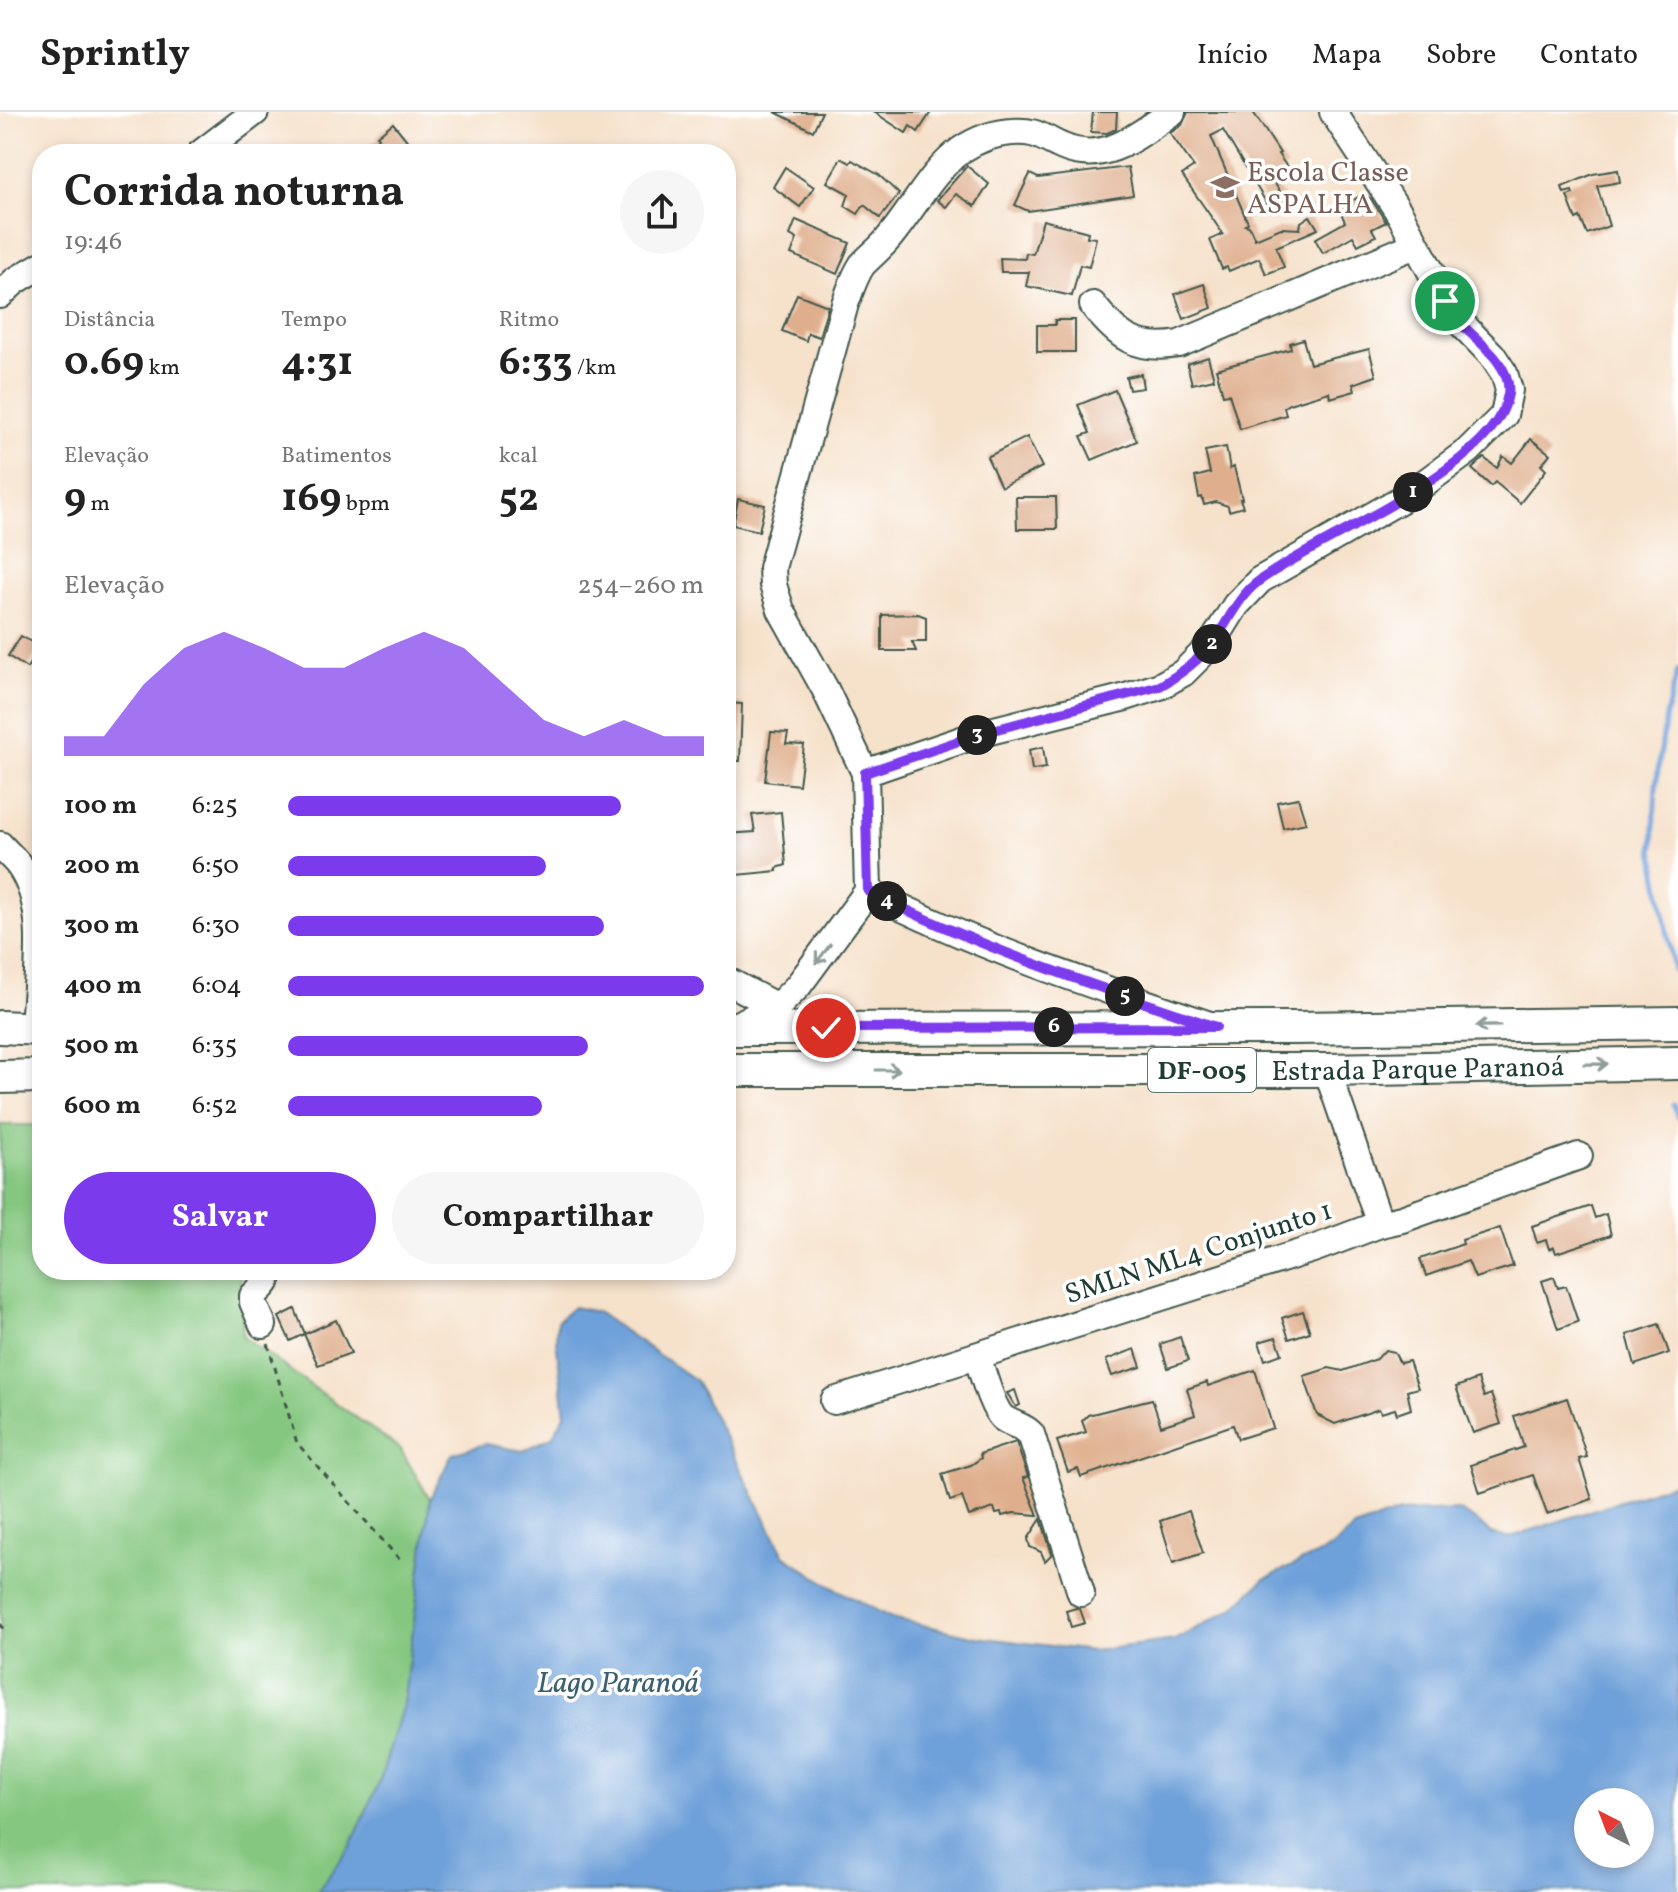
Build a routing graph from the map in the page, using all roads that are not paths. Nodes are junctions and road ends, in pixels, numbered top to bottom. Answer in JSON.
{"nodes":[{"id":1,"x":255,"y":112,"type":"edge"},
{"id":2,"x":1172,"y":112,"type":"edge"},
{"id":3,"x":1333,"y":112,"type":"edge"},
{"id":4,"x":213,"y":144,"type":"edge"},
{"id":5,"x":1415,"y":245,"type":"junction"},
{"id":6,"x":32,"y":271,"type":"edge"},
{"id":7,"x":0,"y":295,"type":"edge"},
{"id":8,"x":1093,"y":305,"type":"dead end"},
{"id":9,"x":865,"y":773,"type":"junction"},
{"id":10,"x":0,"y":845,"type":"edge"},
{"id":11,"x":868,"y":891,"type":"junction"},
{"id":12,"x":32,"y":894,"type":"edge"},
{"id":13,"x":736,"y":985,"type":"edge"},
{"id":14,"x":777,"y":1007,"type":"junction"},
{"id":15,"x":1678,"y":1023,"type":"edge"},
{"id":16,"x":736,"y":1025,"type":"edge"},
{"id":17,"x":0,"y":1027,"type":"edge"},
{"id":18,"x":1216,"y":1027,"type":"junction"},
{"id":19,"x":32,"y":1029,"type":"edge"},
{"id":20,"x":736,"y":1029,"type":"edge"},
{"id":21,"x":1678,"y":1063,"type":"edge"},
{"id":22,"x":736,"y":1070,"type":"edge"},
{"id":23,"x":1327,"y":1070,"type":"junction"},
{"id":24,"x":32,"y":1076,"type":"edge"},
{"id":25,"x":0,"y":1077,"type":"edge"},
{"id":26,"x":1579,"y":1156,"type":"dead end"},
{"id":27,"x":1380,"y":1224,"type":"junction"},
{"id":28,"x":268,"y":1280,"type":"edge"},
{"id":29,"x":263,"y":1325,"type":"road end"},
{"id":30,"x":977,"y":1356,"type":"junction"},
{"id":31,"x":834,"y":1401,"type":"dead end"},
{"id":32,"x":1081,"y":1593,"type":"dead end"}],
"edges":[{"from":1,"to":4,"type":"street"},
{"from":2,"to":9,"type":"street"},
{"from":3,"to":5,"type":"street"},
{"from":5,"to":8,"type":"street"},
{"from":5,"to":9,"type":"street"},
{"from":6,"to":7,"type":"street"},
{"from":9,"to":11,"type":"street"},
{"from":10,"to":12,"type":"street"},
{"from":11,"to":14,"type":"street","one_way":true},
{"from":11,"to":18,"type":"street"},
{"from":13,"to":14,"type":"street"},
{"from":14,"to":16,"type":"street"},
{"from":15,"to":18,"type":"main road","name":"Estrada Parque Paranoá","number":"DF-005","one_way":true},
{"from":17,"to":19,"type":"main road"},
{"from":18,"to":20,"type":"main road","name":"Estrada Parque Paranoá","number":"DF-005"},
{"from":23,"to":21,"type":"main road","name":"Estrada Parque Paranoá","number":"DF-005","one_way":true},
{"from":22,"to":23,"type":"main road","name":"Estrada Parque Paranoá","number":"DF-005","one_way":true},
{"from":23,"to":27,"type":"street"},
{"from":24,"to":25,"type":"main road"},
{"from":26,"to":27,"type":"street","name":"SMLN ML4 Conjunto 1"},
{"from":27,"to":30,"type":"street","name":"SMLN ML4 Conjunto 1"},
{"from":28,"to":29,"type":"street"},
{"from":30,"to":31,"type":"street","name":"SMLN ML4 Conjunto 1"},
{"from":30,"to":32,"type":"street"}]}
